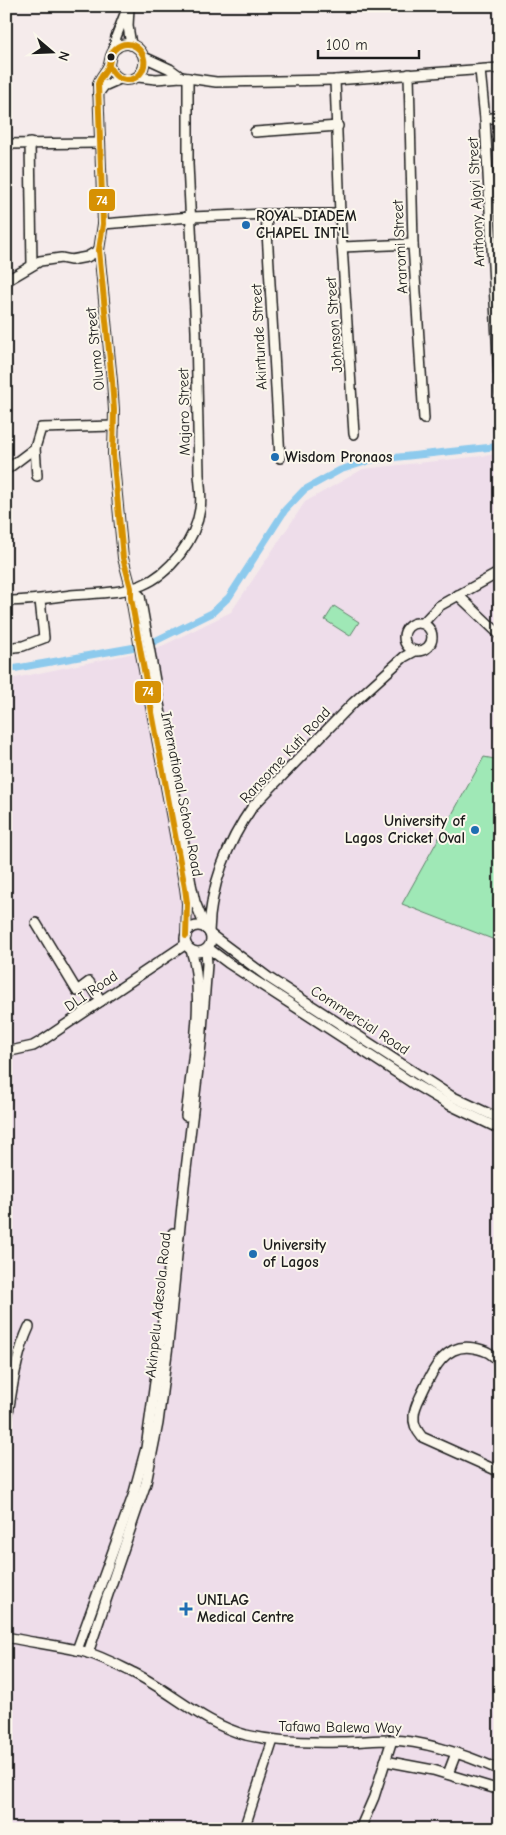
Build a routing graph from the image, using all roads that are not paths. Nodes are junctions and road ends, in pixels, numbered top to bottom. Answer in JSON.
{"nodes":[{"id":1,"x":128,"y":6,"type":"edge"},
{"id":2,"x":131,"y":45,"type":"junction"},
{"id":3,"x":114,"y":49,"type":"junction"},
{"id":4,"x":144,"y":57,"type":"junction"},
{"id":5,"x":109,"y":66,"type":"junction"},
{"id":6,"x":500,"y":68,"type":"edge"},
{"id":7,"x":480,"y":70,"type":"junction"},
{"id":8,"x":409,"y":74,"type":"junction"},
{"id":9,"x":138,"y":77,"type":"junction"},
{"id":10,"x":184,"y":78,"type":"junction"},
{"id":11,"x":120,"y":79,"type":"junction"},
{"id":12,"x":335,"y":80,"type":"junction"},
{"id":13,"x":98,"y":94,"type":"junction"},
{"id":14,"x":500,"y":117,"type":"edge"},
{"id":15,"x":485,"y":119,"type":"junction"},
{"id":16,"x":338,"y":126,"type":"junction"},
{"id":17,"x":255,"y":132,"type":"dead end"},
{"id":18,"x":30,"y":143,"type":"junction"},
{"id":19,"x":99,"y":143,"type":"junction"},
{"id":20,"x":6,"y":144,"type":"edge"},
{"id":21,"x":266,"y":214,"type":"junction"},
{"id":22,"x":340,"y":214,"type":"junction"},
{"id":23,"x":192,"y":217,"type":"junction"},
{"id":24,"x":103,"y":224,"type":"junction"},
{"id":25,"x":496,"y":228,"type":"edge"},
{"id":26,"x":413,"y":244,"type":"junction"},
{"id":27,"x":342,"y":247,"type":"junction"},
{"id":28,"x":99,"y":250,"type":"junction"},
{"id":29,"x":32,"y":265,"type":"junction"},
{"id":30,"x":6,"y":281,"type":"edge"},
{"id":31,"x":498,"y":335,"type":"edge"},
{"id":32,"x":500,"y":394,"type":"edge"},
{"id":33,"x":424,"y":419,"type":"dead end"},
{"id":34,"x":114,"y":426,"type":"junction"},
{"id":35,"x":354,"y":434,"type":"dead end"},
{"id":36,"x":35,"y":448,"type":"junction"},
{"id":37,"x":280,"y":458,"type":"dead end"},
{"id":38,"x":6,"y":470,"type":"edge"},
{"id":39,"x":38,"y":476,"type":"dead end"},
{"id":40,"x":500,"y":572,"type":"edge"},
{"id":41,"x":131,"y":588,"type":"junction"},
{"id":42,"x":458,"y":595,"type":"junction"},
{"id":43,"x":40,"y":600,"type":"junction"},
{"id":44,"x":6,"y":601,"type":"edge"},
{"id":45,"x":423,"y":623,"type":"junction"},
{"id":46,"x":500,"y":635,"type":"edge"},
{"id":47,"x":6,"y":648,"type":"edge"},
{"id":48,"x":415,"y":651,"type":"junction"},
{"id":49,"x":145,"y":653,"type":"junction"},
{"id":50,"x":194,"y":898,"type":"junction"},
{"id":51,"x":212,"y":898,"type":"junction"},
{"id":52,"x":36,"y":923,"type":"dead end"},
{"id":53,"x":208,"y":932,"type":"junction"},
{"id":54,"x":188,"y":943,"type":"junction"},
{"id":55,"x":207,"y":949,"type":"junction"},
{"id":56,"x":101,"y":1001,"type":"junction"},
{"id":57,"x":6,"y":1052,"type":"edge"},
{"id":58,"x":500,"y":1119,"type":"edge"},
{"id":59,"x":500,"y":1129,"type":"edge"},
{"id":60,"x":29,"y":1327,"type":"dead end"},
{"id":61,"x":500,"y":1363,"type":"edge"},
{"id":62,"x":6,"y":1424,"type":"edge"},
{"id":63,"x":500,"y":1472,"type":"edge"},
{"id":64,"x":7,"y":1635,"type":"edge"},
{"id":65,"x":77,"y":1650,"type":"junction"},
{"id":66,"x":88,"y":1653,"type":"junction"},
{"id":67,"x":273,"y":1740,"type":"junction"},
{"id":68,"x":392,"y":1740,"type":"junction"},
{"id":69,"x":456,"y":1754,"type":"junction"},
{"id":70,"x":385,"y":1761,"type":"junction"},
{"id":71,"x":500,"y":1770,"type":"edge"},
{"id":72,"x":448,"y":1774,"type":"junction"},
{"id":73,"x":500,"y":1790,"type":"edge"},
{"id":74,"x":244,"y":1829,"type":"edge"},
{"id":75,"x":360,"y":1829,"type":"edge"}],
"edges":[{"from":1,"to":2,"type":"street"},
{"from":1,"to":3,"type":"street"},
{"from":2,"to":3,"type":"street"},
{"from":2,"to":4,"type":"street"},
{"from":3,"to":5,"type":"street"},
{"from":4,"to":9,"type":"street"},
{"from":4,"to":10,"type":"street"},
{"from":5,"to":11,"type":"street"},
{"from":5,"to":13,"type":"street","name":"Olumo Street"},
{"from":6,"to":7,"type":"street"},
{"from":7,"to":8,"type":"street"},
{"from":7,"to":15,"type":"street","name":"Anthony Ajayi Street"},
{"from":8,"to":12,"type":"street"},
{"from":8,"to":26,"type":"street","name":"Araromi Street"},
{"from":9,"to":10,"type":"street"},
{"from":9,"to":11,"type":"street"},
{"from":10,"to":12,"type":"street"},
{"from":10,"to":23,"type":"street","name":"Majaro Street"},
{"from":11,"to":13,"type":"street"},
{"from":12,"to":16,"type":"street","name":"Johnson Street"},
{"from":13,"to":19,"type":"street","name":"Olumo Street"},
{"from":14,"to":15,"type":"street"},
{"from":15,"to":25,"type":"street","name":"Anthony Ajayi Street"},
{"from":16,"to":17,"type":"street"},
{"from":16,"to":22,"type":"street","name":"Johnson Street"},
{"from":18,"to":19,"type":"street"},
{"from":18,"to":20,"type":"street"},
{"from":18,"to":29,"type":"street"},
{"from":19,"to":24,"type":"street","name":"Olumo Street"},
{"from":21,"to":22,"type":"street"},
{"from":21,"to":23,"type":"street"},
{"from":21,"to":37,"type":"street","name":"Akintunde Street"},
{"from":22,"to":27,"type":"street","name":"Johnson Street"},
{"from":23,"to":24,"type":"street"},
{"from":23,"to":41,"type":"street","name":"Majaro Street"},
{"from":24,"to":28,"type":"street","name":"Olumo Street"},
{"from":25,"to":31,"type":"street","name":"Anthony Ajayi Street"},
{"from":26,"to":27,"type":"street"},
{"from":26,"to":33,"type":"street","name":"Araromi Street"},
{"from":27,"to":35,"type":"street","name":"Johnson Street"},
{"from":28,"to":29,"type":"street"},
{"from":28,"to":34,"type":"street","name":"Olumo Street"},
{"from":29,"to":30,"type":"street"},
{"from":31,"to":32,"type":"street","name":"Anthony Ajayi Street"},
{"from":34,"to":36,"type":"street"},
{"from":34,"to":41,"type":"street","name":"Olumo Street"},
{"from":36,"to":38,"type":"street"},
{"from":36,"to":39,"type":"street"},
{"from":40,"to":42,"type":"street"},
{"from":41,"to":43,"type":"street","name":"Majaro Street"},
{"from":41,"to":49,"type":"street","name":"International School Road"},
{"from":42,"to":45,"type":"street"},
{"from":42,"to":46,"type":"street"},
{"from":43,"to":44,"type":"street","name":"Majaro Street"},
{"from":43,"to":47,"type":"street"},
{"from":45,"to":48,"type":"street"},
{"from":45,"to":48,"type":"street"},
{"from":48,"to":51,"type":"street","name":"Ransome Kuti Road"},
{"from":49,"to":50,"type":"street","name":"International School Road"},
{"from":49,"to":54,"type":"street","name":"International School Road"},
{"from":50,"to":51,"type":"street"},
{"from":50,"to":53,"type":"street","name":"International School Road"},
{"from":51,"to":53,"type":"street","name":"Ransome Kuti Road"},
{"from":52,"to":56,"type":"street"},
{"from":53,"to":54,"type":"street"},
{"from":53,"to":55,"type":"street"},
{"from":53,"to":58,"type":"street","name":"Commercial Road"},
{"from":54,"to":55,"type":"street"},
{"from":54,"to":56,"type":"street","name":"DLI Road"},
{"from":54,"to":65,"type":"street","name":"Akinpelu Adesola Road"},
{"from":55,"to":59,"type":"street","name":"Commercial Road"},
{"from":55,"to":66,"type":"street","name":"Akinpelu Adesola Road"},
{"from":56,"to":57,"type":"street","name":"DLI Road"},
{"from":60,"to":62,"type":"street"},
{"from":61,"to":63,"type":"street"},
{"from":64,"to":65,"type":"street","name":"Tafawa Balewa Way"},
{"from":65,"to":66,"type":"street","name":"Tafawa Balewa Way"},
{"from":66,"to":67,"type":"street","name":"Tafawa Balewa Way"},
{"from":67,"to":68,"type":"street","name":"Tafawa Balewa Way"},
{"from":67,"to":74,"type":"street"},
{"from":68,"to":69,"type":"street","name":"Tafawa Balewa Way"},
{"from":68,"to":70,"type":"street"},
{"from":69,"to":71,"type":"street","name":"Tafawa Balewa Way"},
{"from":69,"to":72,"type":"street"},
{"from":70,"to":72,"type":"street"},
{"from":70,"to":75,"type":"street"},
{"from":72,"to":73,"type":"street"}]}
